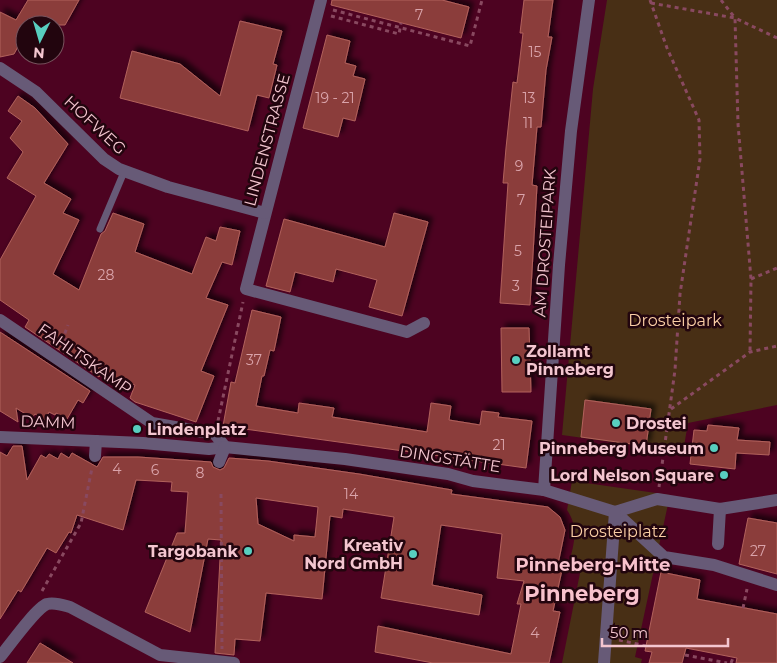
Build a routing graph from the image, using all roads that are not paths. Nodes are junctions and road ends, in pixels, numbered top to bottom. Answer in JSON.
{"nodes":[{"id":1,"x":589,"y":0,"type":"edge"},
{"id":2,"x":320,"y":6,"type":"edge"},
{"id":3,"x":0,"y":68,"type":"edge"},
{"id":4,"x":124,"y":172,"type":"junction"},
{"id":5,"x":265,"y":213,"type":"junction"},
{"id":6,"x":100,"y":229,"type":"dead end"},
{"id":7,"x":0,"y":320,"type":"edge"},
{"id":8,"x":424,"y":323,"type":"dead end"},
{"id":9,"x":152,"y":423,"type":"junction"},
{"id":10,"x":0,"y":437,"type":"edge"},
{"id":11,"x":96,"y":441,"type":"junction"},
{"id":12,"x":173,"y":445,"type":"junction"},
{"id":13,"x":224,"y":447,"type":"junction"},
{"id":14,"x":95,"y":456,"type":"road end"},
{"id":15,"x":219,"y":462,"type":"dead end"},
{"id":16,"x":544,"y":490,"type":"junction"},
{"id":17,"x":777,"y":500,"type":"edge"},
{"id":18,"x":720,"y":510,"type":"junction"},
{"id":19,"x":615,"y":512,"type":"junction"},
{"id":20,"x":714,"y":565,"type":"junction"},
{"id":21,"x":777,"y":585,"type":"edge"},
{"id":22,"x":0,"y":657,"type":"edge"},
{"id":23,"x":228,"y":662,"type":"edge"},
{"id":24,"x":604,"y":663,"type":"edge"}],
"edges":[{"from":1,"to":16,"type":"street","name":"AM DROSTEIPARK"},
{"from":2,"to":5,"type":"street","name":"LINDENSTRASSE"},
{"from":3,"to":4,"type":"street","name":"HOFWEG"},
{"from":4,"to":5,"type":"street","name":"HOFWEG"},
{"from":4,"to":6,"type":"lane"},
{"from":5,"to":8,"type":"street","name":"LINDENSTRASSE"},
{"from":7,"to":9,"type":"street","name":"FAHLTSKAMP"},
{"from":9,"to":12,"type":"street","name":"FAHLTSKAMP"},
{"from":9,"to":13,"type":"street","name":"FAHLTSKAMP"},
{"from":10,"to":11,"type":"street","name":"DAMM"},
{"from":11,"to":12,"type":"street","name":"DINGSTÄTTE"},
{"from":11,"to":14,"type":"street"},
{"from":12,"to":13,"type":"street","name":"DINGSTÄTTE"},
{"from":13,"to":15,"type":"street"},
{"from":13,"to":16,"type":"street","name":"DINGSTÄTTE"},
{"from":16,"to":19,"type":"street","name":"DINGSTÄTTE"},
{"from":17,"to":18,"type":"street"},
{"from":18,"to":19,"type":"street"},
{"from":18,"to":20,"type":"street"},
{"from":19,"to":20,"type":"street","name":"DINGSTÄTTE"},
{"from":19,"to":24,"type":"street"},
{"from":20,"to":21,"type":"street","name":"DINGSTÄTTE"},
{"from":22,"to":23,"type":"street"}]}
